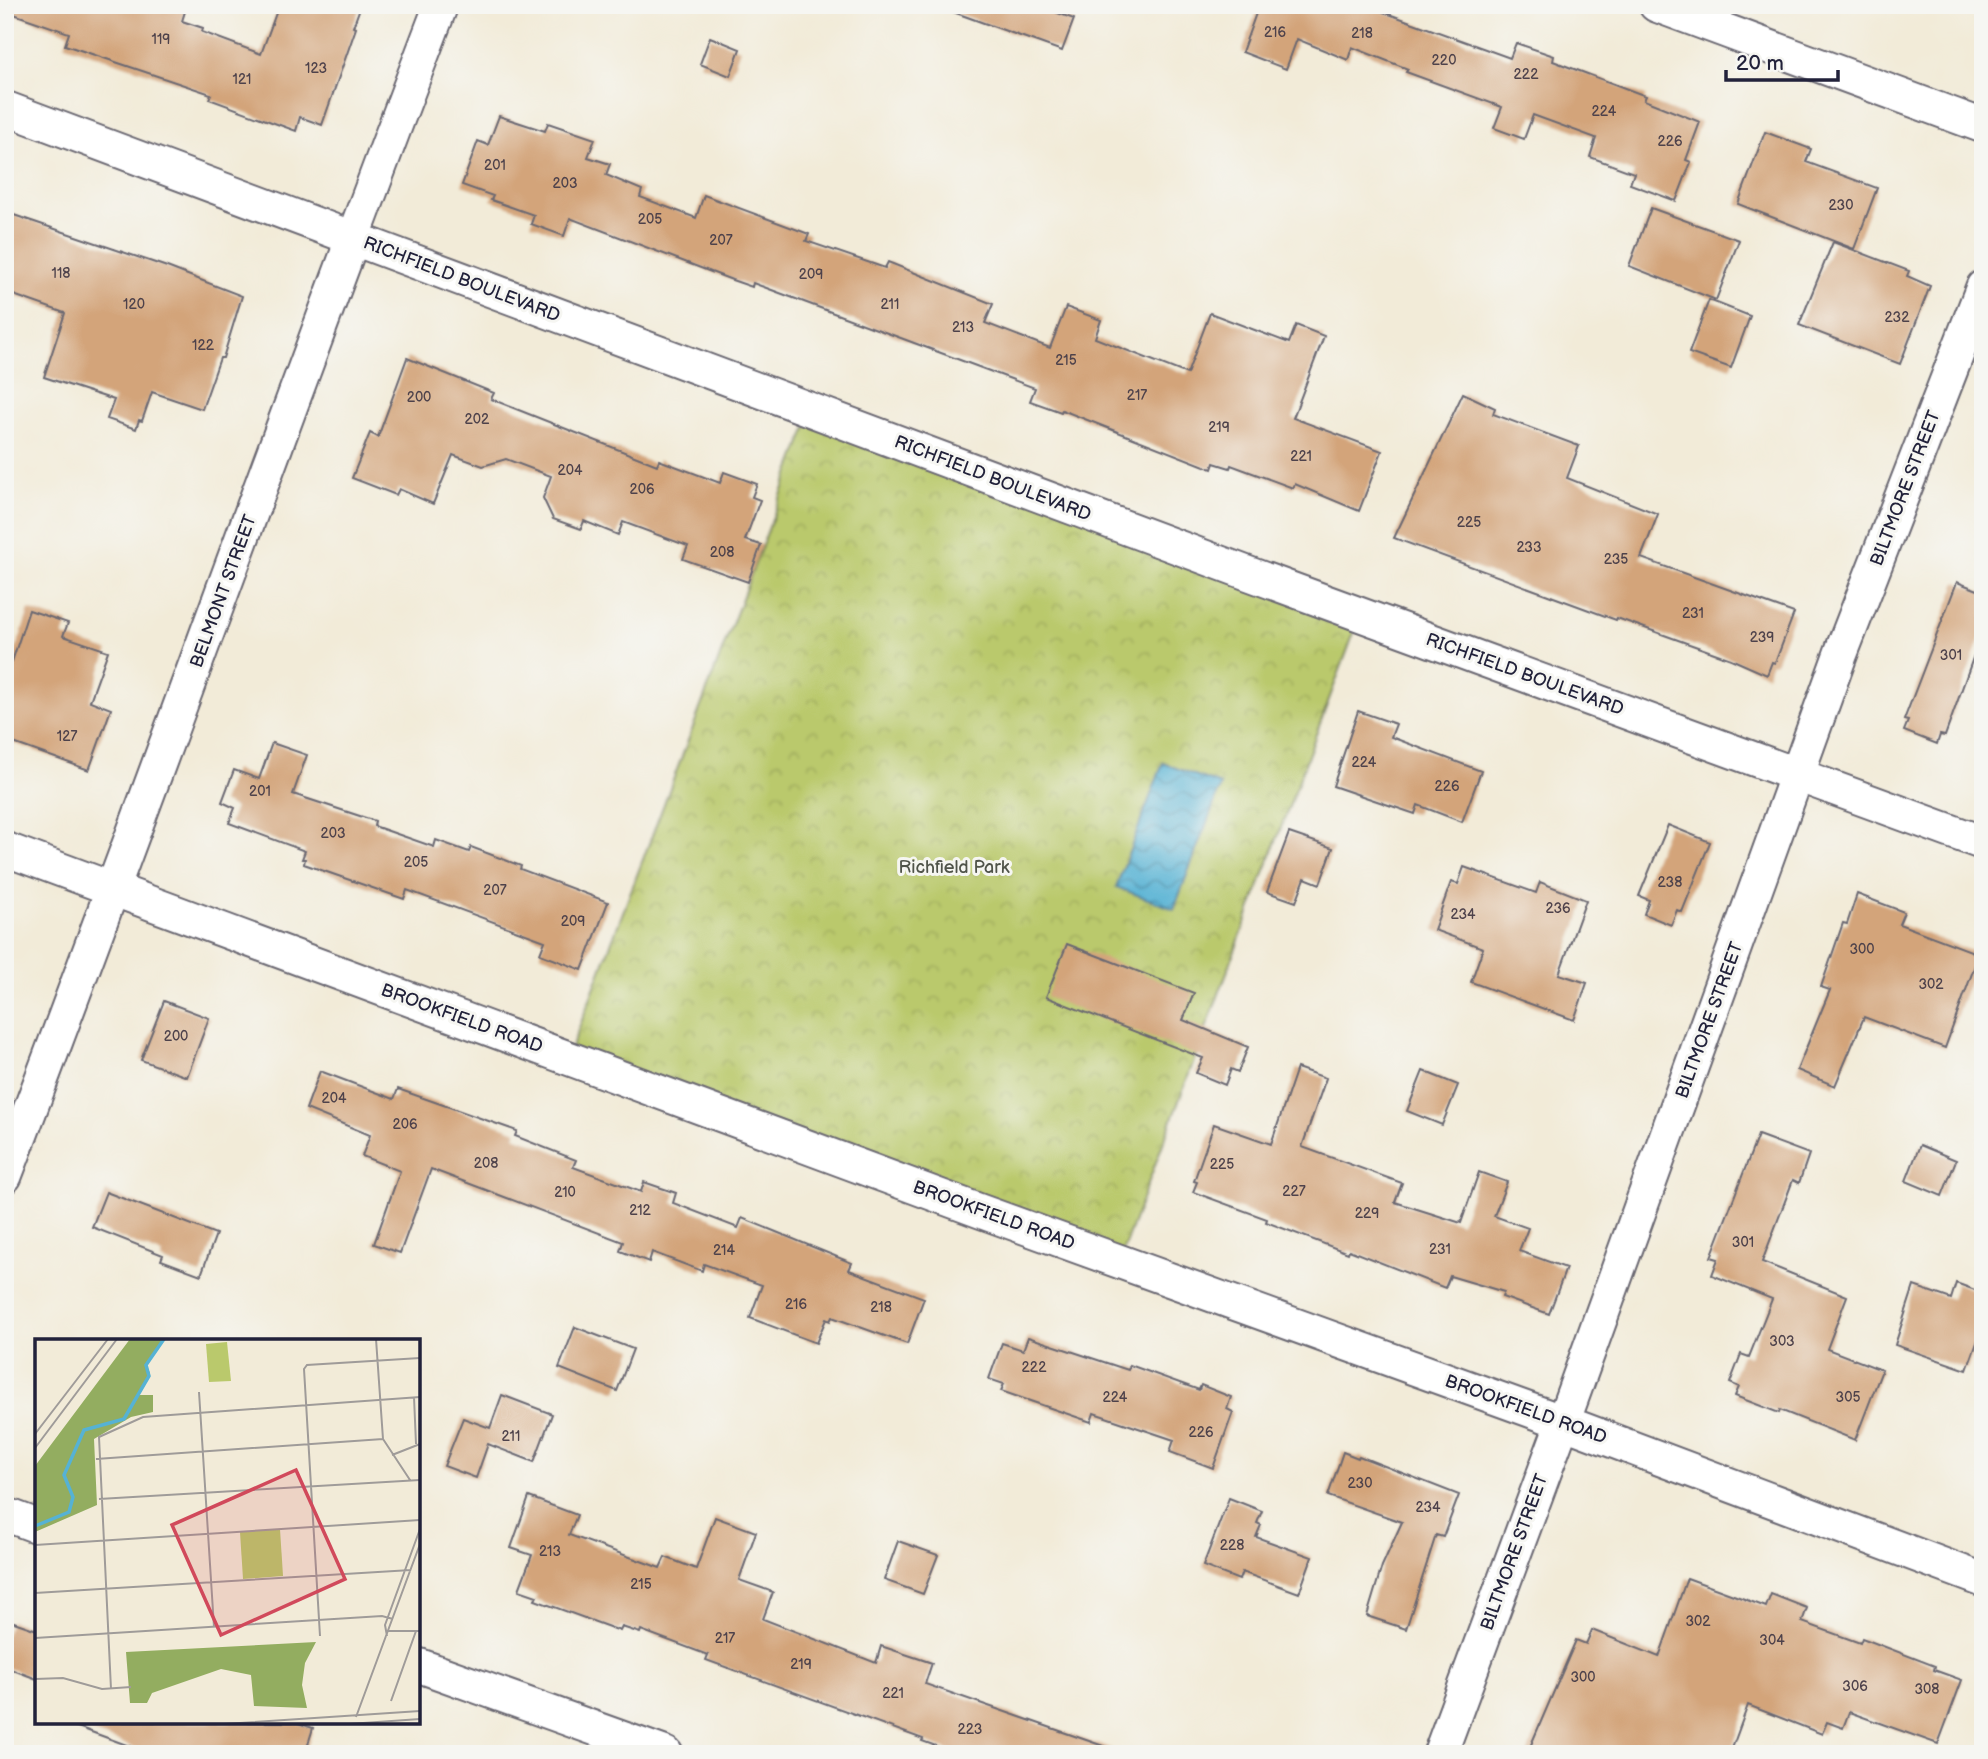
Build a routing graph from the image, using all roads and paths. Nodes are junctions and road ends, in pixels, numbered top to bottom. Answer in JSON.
{"nodes":[{"id":1,"x":441,"y":5,"type":"edge"},
{"id":2,"x":1656,"y":5,"type":"edge"},
{"id":3,"x":5,"y":108,"type":"edge"},
{"id":4,"x":1983,"y":126,"type":"edge"},
{"id":5,"x":352,"y":238,"type":"junction"},
{"id":6,"x":1983,"y":288,"type":"edge"},
{"id":7,"x":1798,"y":773,"type":"junction"},
{"id":8,"x":1983,"y":843,"type":"edge"},
{"id":9,"x":5,"y":849,"type":"edge"},
{"id":10,"x":114,"y":889,"type":"junction"},
{"id":11,"x":5,"y":1176,"type":"edge"},
{"id":12,"x":1563,"y":1422,"type":"junction"},
{"id":13,"x":5,"y":1514,"type":"edge"},
{"id":14,"x":35,"y":1525,"type":"edge"},
{"id":15,"x":1983,"y":1580,"type":"edge"},
{"id":16,"x":420,"y":1666,"type":"edge"},
{"id":17,"x":666,"y":1754,"type":"edge"},
{"id":18,"x":1440,"y":1754,"type":"edge"}],
"edges":[{"from":1,"to":5,"type":"street","name":"BELMONT STREET"},
{"from":2,"to":4,"type":"street"},
{"from":3,"to":5,"type":"street","name":"RICHFIELD BOULEVARD"},
{"from":5,"to":7,"type":"street","name":"RICHFIELD BOULEVARD"},
{"from":5,"to":10,"type":"street","name":"BELMONT STREET"},
{"from":6,"to":7,"type":"street","name":"BILTMORE STREET"},
{"from":7,"to":8,"type":"street","name":"RICHFIELD BOULEVARD"},
{"from":7,"to":12,"type":"street","name":"BILTMORE STREET"},
{"from":9,"to":10,"type":"street","name":"BROOKFIELD ROAD"},
{"from":10,"to":11,"type":"street","name":"BELMONT STREET"},
{"from":10,"to":12,"type":"street","name":"BROOKFIELD ROAD"},
{"from":12,"to":15,"type":"street","name":"BROOKFIELD ROAD"},
{"from":12,"to":18,"type":"street","name":"BILTMORE STREET"},
{"from":13,"to":14,"type":"street"},
{"from":16,"to":17,"type":"street"}]}
